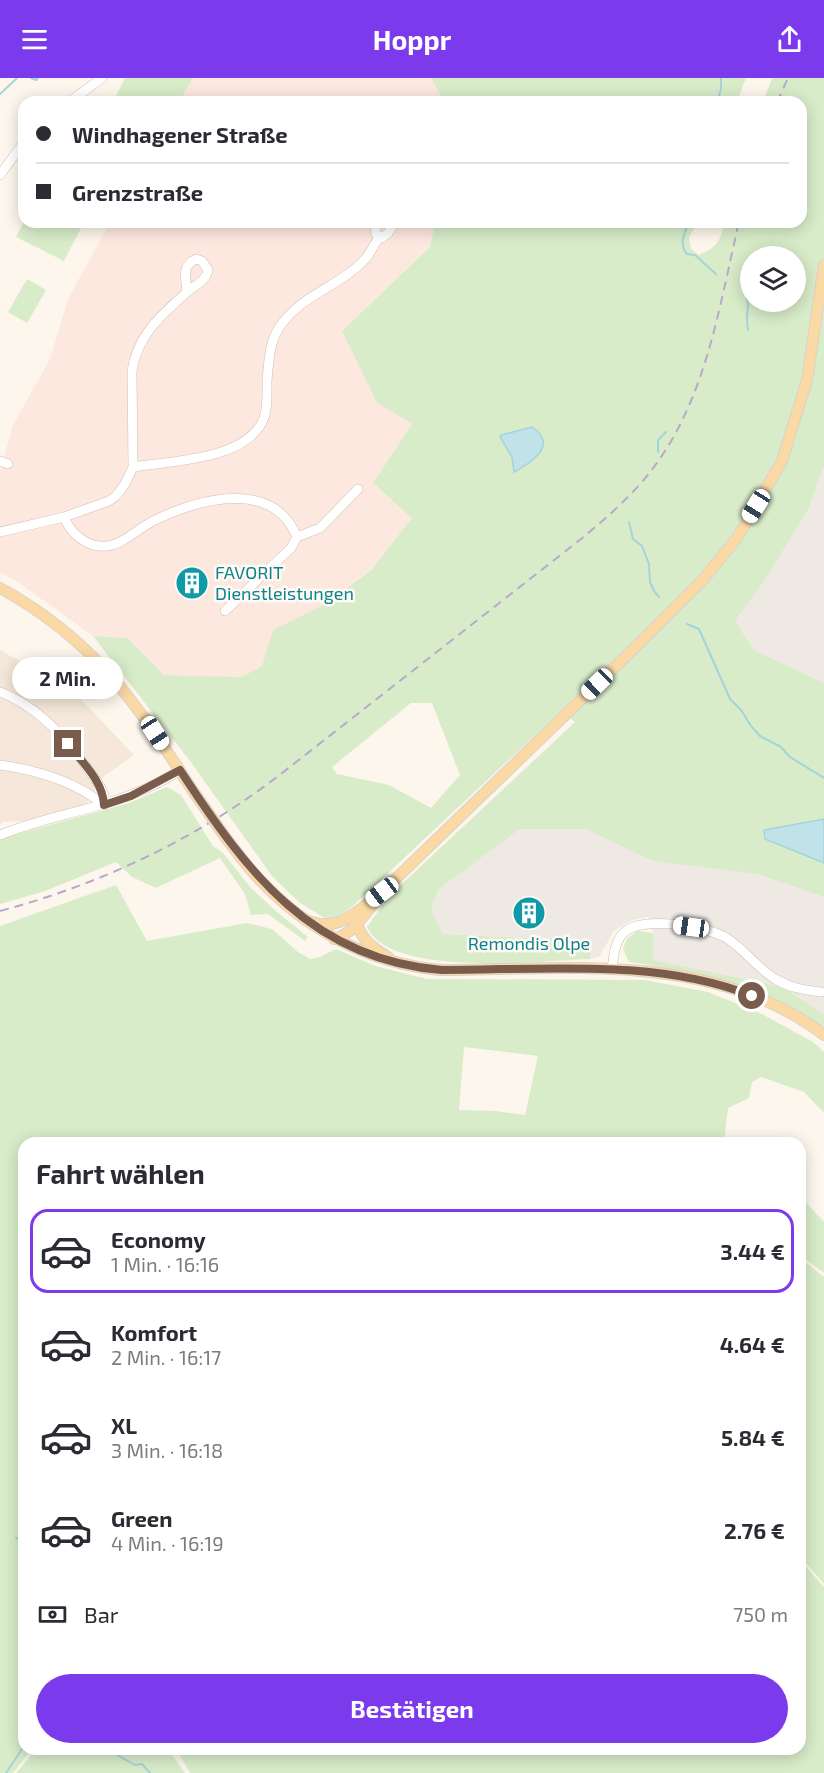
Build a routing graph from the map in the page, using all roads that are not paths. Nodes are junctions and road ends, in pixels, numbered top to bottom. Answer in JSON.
{"nodes":[{"id":1,"x":102,"y":78,"type":"edge"},
{"id":2,"x":77,"y":96,"type":"edge"},
{"id":3,"x":18,"y":150,"type":"edge"},
{"id":4,"x":0,"y":175,"type":"edge"},
{"id":5,"x":375,"y":228,"type":"edge"},
{"id":6,"x":391,"y":228,"type":"edge"},
{"id":7,"x":379,"y":237,"type":"junction"},
{"id":8,"x":824,"y":265,"type":"edge"},
{"id":9,"x":187,"y":292,"type":"dead end"},
{"id":10,"x":133,"y":467,"type":"junction"},
{"id":11,"x":358,"y":489,"type":"dead end"},
{"id":12,"x":64,"y":517,"type":"junction"},
{"id":13,"x":0,"y":532,"type":"edge"},
{"id":14,"x":297,"y":537,"type":"junction"},
{"id":15,"x":0,"y":588,"type":"edge"},
{"id":16,"x":225,"y":611,"type":"dead end"},
{"id":17,"x":0,"y":692,"type":"edge"},
{"id":18,"x":0,"y":765,"type":"edge"},
{"id":19,"x":180,"y":770,"type":"junction"},
{"id":20,"x":104,"y":805,"type":"junction"},
{"id":21,"x":1,"y":834,"type":"edge"},
{"id":22,"x":304,"y":919,"type":"junction"},
{"id":23,"x":353,"y":921,"type":"junction"},
{"id":24,"x":334,"y":939,"type":"junction"},
{"id":25,"x":397,"y":963,"type":"junction"},
{"id":26,"x":612,"y":969,"type":"junction"},
{"id":27,"x":821,"y":992,"type":"dead end"},
{"id":28,"x":824,"y":1035,"type":"edge"}],
"edges":[{"from":1,"to":2,"type":"street"},
{"from":3,"to":4,"type":"street"},
{"from":5,"to":7,"type":"street"},
{"from":6,"to":7,"type":"street"},
{"from":7,"to":10,"type":"street"},
{"from":8,"to":23,"type":"main road"},
{"from":9,"to":10,"type":"street"},
{"from":10,"to":12,"type":"street"},
{"from":11,"to":14,"type":"street"},
{"from":12,"to":13,"type":"street"},
{"from":12,"to":14,"type":"street"},
{"from":14,"to":16,"type":"street"},
{"from":15,"to":19,"type":"main road"},
{"from":17,"to":20,"type":"street"},
{"from":18,"to":20,"type":"street"},
{"from":19,"to":20,"type":"street"},
{"from":19,"to":22,"type":"main road","bridge":true},
{"from":20,"to":21,"type":"street"},
{"from":22,"to":23,"type":"main road"},
{"from":22,"to":24,"type":"main road"},
{"from":23,"to":24,"type":"main road"},
{"from":23,"to":25,"type":"main road"},
{"from":24,"to":25,"type":"main road"},
{"from":25,"to":26,"type":"main road"},
{"from":26,"to":27,"type":"street"},
{"from":26,"to":28,"type":"main road"}]}
